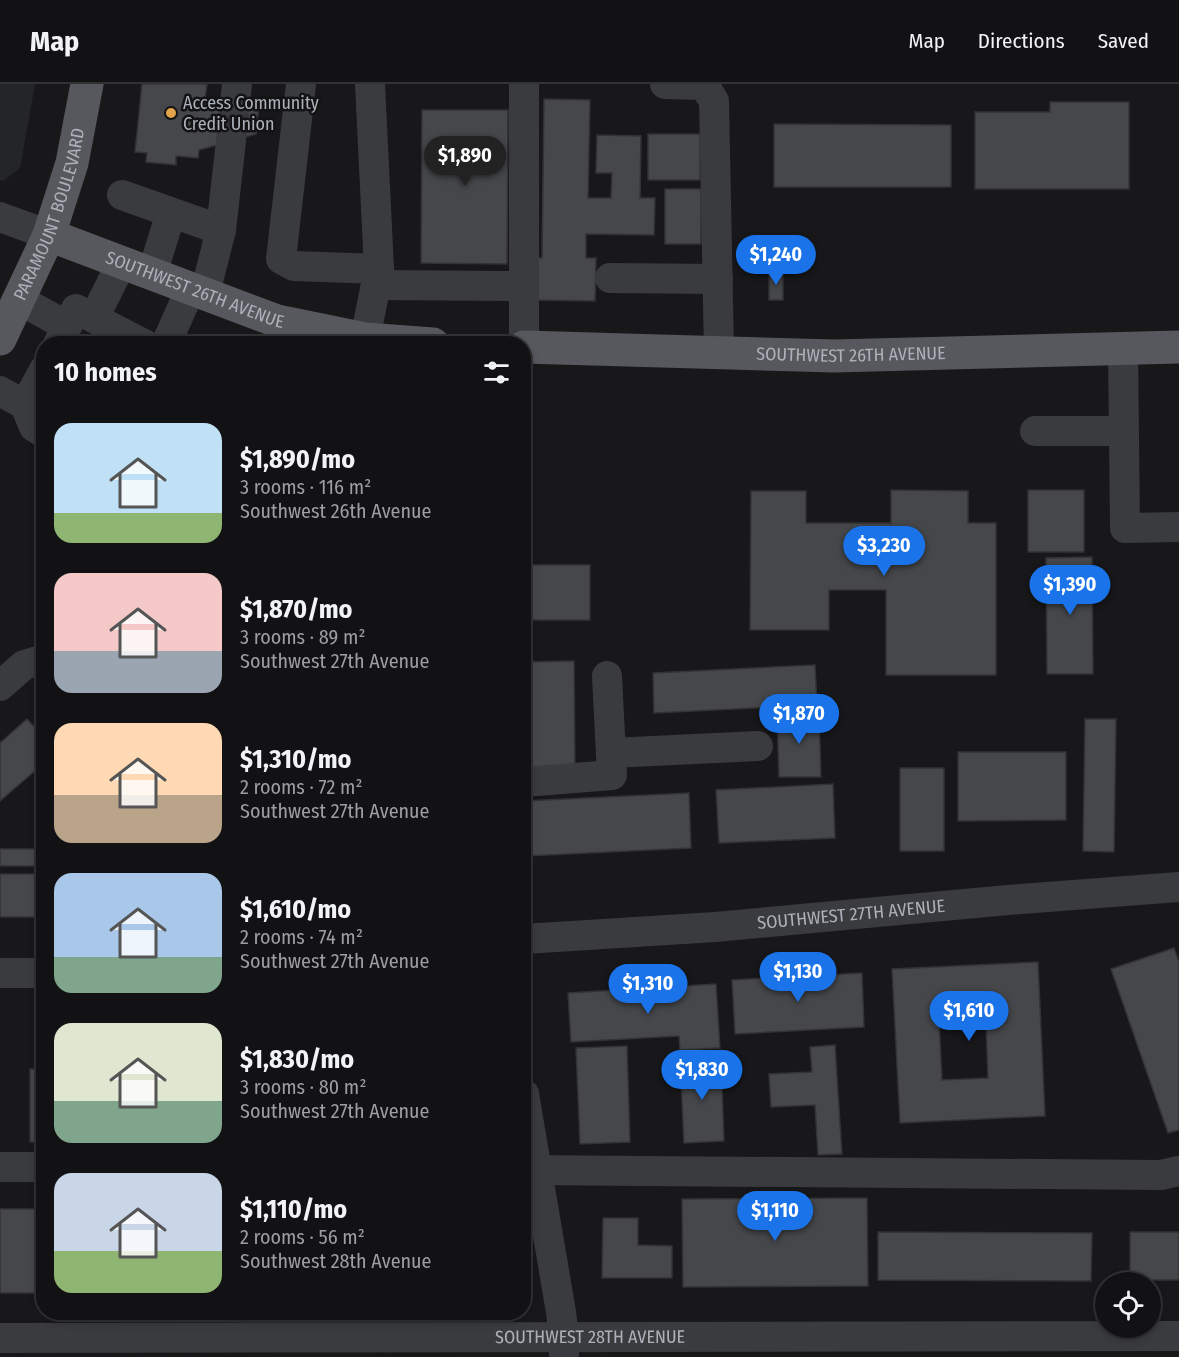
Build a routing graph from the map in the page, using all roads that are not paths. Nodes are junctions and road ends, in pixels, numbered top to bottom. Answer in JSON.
{"nodes":[{"id":1,"x":87,"y":84,"type":"edge"},
{"id":2,"x":301,"y":84,"type":"edge"},
{"id":3,"x":370,"y":84,"type":"edge"},
{"id":4,"x":524,"y":84,"type":"edge"},
{"id":5,"x":665,"y":84,"type":"edge"},
{"id":6,"x":231,"y":141,"type":"tunnel mouth"},
{"id":7,"x":122,"y":195,"type":"dead end"},
{"id":8,"x":171,"y":213,"type":"junction"},
{"id":9,"x":0,"y":217,"type":"edge"},
{"id":10,"x":221,"y":230,"type":"junction"},
{"id":11,"x":49,"y":235,"type":"junction"},
{"id":12,"x":122,"y":262,"type":"junction"},
{"id":13,"x":152,"y":274,"type":"junction"},
{"id":14,"x":378,"y":277,"type":"junction"},
{"id":15,"x":610,"y":278,"type":"dead end"},
{"id":16,"x":718,"y":279,"type":"junction"},
{"id":17,"x":524,"y":286,"type":"junction"},
{"id":18,"x":198,"y":291,"type":"junction"},
{"id":19,"x":18,"y":299,"type":"junction"},
{"id":20,"x":73,"y":329,"type":"edge"},
{"id":21,"x":110,"y":336,"type":"edge"},
{"id":22,"x":155,"y":336,"type":"edge"},
{"id":23,"x":342,"y":336,"type":"edge"},
{"id":24,"x":365,"y":336,"type":"edge"},
{"id":25,"x":524,"y":336,"type":"edge"},
{"id":26,"x":0,"y":339,"type":"edge"},
{"id":27,"x":531,"y":347,"type":"edge"},
{"id":28,"x":1179,"y":347,"type":"edge"},
{"id":29,"x":1123,"y":348,"type":"junction"},
{"id":30,"x":719,"y":352,"type":"junction"},
{"id":31,"x":36,"y":381,"type":"edge"},
{"id":32,"x":13,"y":398,"type":"edge"},
{"id":33,"x":36,"y":428,"type":"edge"},
{"id":34,"x":1035,"y":431,"type":"dead end"},
{"id":35,"x":1124,"y":431,"type":"junction"},
{"id":36,"x":1179,"y":527,"type":"edge"},
{"id":37,"x":36,"y":661,"type":"edge"},
{"id":38,"x":607,"y":676,"type":"dead end"},
{"id":39,"x":0,"y":686,"type":"edge"},
{"id":40,"x":758,"y":746,"type":"dead end"},
{"id":41,"x":611,"y":753,"type":"junction"},
{"id":42,"x":531,"y":782,"type":"edge"},
{"id":43,"x":1179,"y":887,"type":"edge"},
{"id":44,"x":531,"y":939,"type":"edge"},
{"id":45,"x":36,"y":973,"type":"edge"},
{"id":46,"x":0,"y":974,"type":"edge"},
{"id":47,"x":0,"y":1167,"type":"edge"},
{"id":48,"x":36,"y":1167,"type":"edge"},
{"id":49,"x":531,"y":1170,"type":"edge"},
{"id":50,"x":1179,"y":1171,"type":"edge"},
{"id":51,"x":531,"y":1175,"type":"edge"},
{"id":52,"x":1179,"y":1336,"type":"edge"},
{"id":53,"x":0,"y":1338,"type":"edge"},
{"id":54,"x":564,"y":1347,"type":"edge"}],
"edges":[{"from":1,"to":11,"type":"main road","name":"PARAMOUNT BOULEVARD"},
{"from":2,"to":14,"type":"street"},
{"from":3,"to":14,"type":"street"},
{"from":4,"to":17,"type":"street"},
{"from":5,"to":16,"type":"street"},
{"from":6,"to":10,"type":"street"},
{"from":7,"to":8,"type":"street"},
{"from":8,"to":10,"type":"street"},
{"from":8,"to":13,"type":"street"},
{"from":9,"to":11,"type":"street","name":"SOUTHWEST 26TH AVENUE"},
{"from":10,"to":18,"type":"street"},
{"from":11,"to":12,"type":"main road","name":"SOUTHWEST 26TH AVENUE"},
{"from":11,"to":19,"type":"main road","name":"PARAMOUNT BOULEVARD"},
{"from":12,"to":13,"type":"main road","name":"SOUTHWEST 26TH AVENUE"},
{"from":12,"to":20,"type":"street"},
{"from":13,"to":18,"type":"main road","name":"SOUTHWEST 26TH AVENUE"},
{"from":14,"to":17,"type":"street"},
{"from":14,"to":24,"type":"street"},
{"from":15,"to":16,"type":"street"},
{"from":16,"to":30,"type":"street"},
{"from":17,"to":25,"type":"street"},
{"from":18,"to":22,"type":"street"},
{"from":18,"to":23,"type":"main road","name":"SOUTHWEST 26TH AVENUE"},
{"from":19,"to":20,"type":"street"},
{"from":19,"to":26,"type":"main road","name":"PARAMOUNT BOULEVARD"},
{"from":20,"to":21,"type":"street"},
{"from":27,"to":30,"type":"main road","name":"SOUTHWEST 26TH AVENUE"},
{"from":28,"to":29,"type":"main road","name":"SOUTHWEST 26TH AVENUE"},
{"from":29,"to":30,"type":"main road","name":"SOUTHWEST 26TH AVENUE"},
{"from":29,"to":35,"type":"street"},
{"from":31,"to":32,"type":"street"},
{"from":32,"to":33,"type":"street"},
{"from":34,"to":35,"type":"street"},
{"from":35,"to":36,"type":"street"},
{"from":37,"to":39,"type":"street"},
{"from":38,"to":41,"type":"street"},
{"from":40,"to":41,"type":"street"},
{"from":41,"to":42,"type":"street"},
{"from":43,"to":44,"type":"street","name":"SOUTHWEST 27TH AVENUE"},
{"from":45,"to":46,"type":"street"},
{"from":47,"to":48,"type":"street"},
{"from":49,"to":50,"type":"street"},
{"from":51,"to":54,"type":"street"},
{"from":52,"to":54,"type":"street","name":"SOUTHWEST 28TH AVENUE"},
{"from":53,"to":54,"type":"street","name":"SOUTHWEST 28TH AVENUE"}]}
